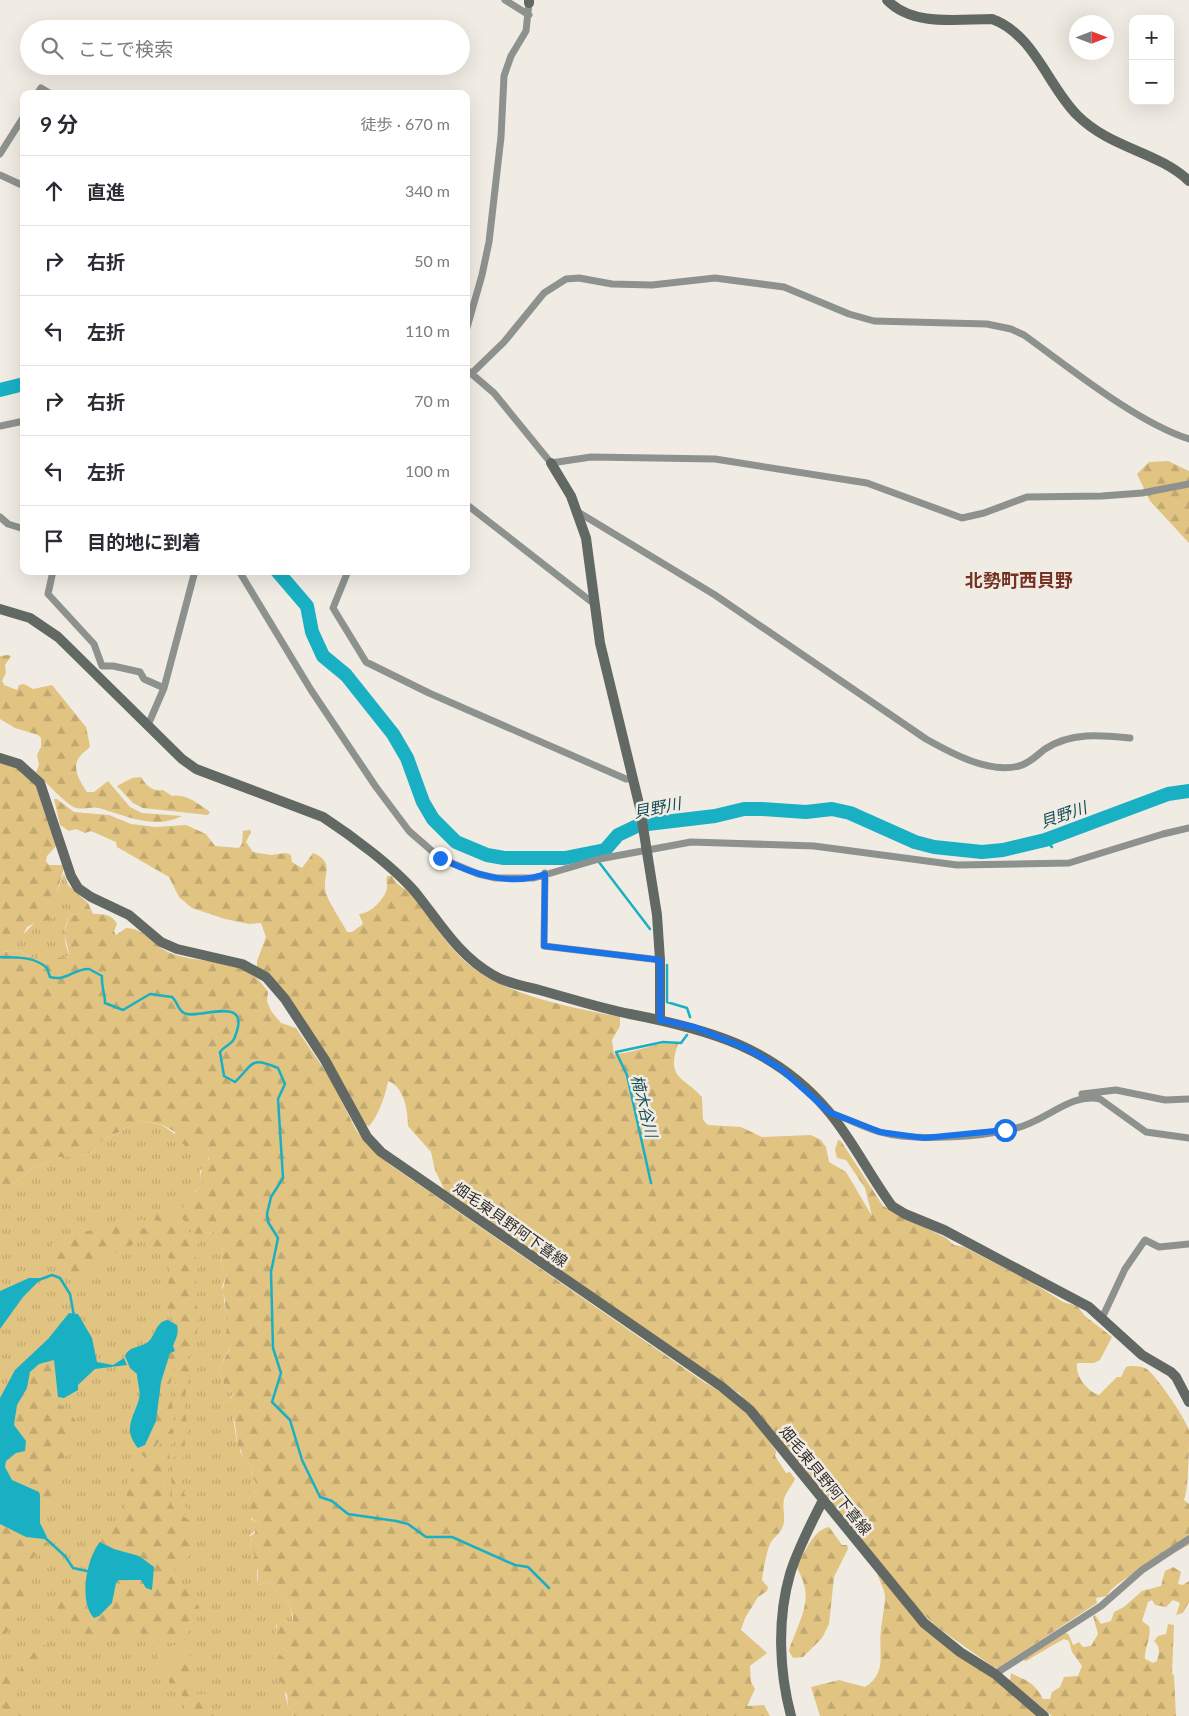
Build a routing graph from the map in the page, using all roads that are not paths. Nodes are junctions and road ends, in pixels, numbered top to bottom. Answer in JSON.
{"nodes":[{"id":1,"x":505,"y":0,"type":"edge"},
{"id":2,"x":887,"y":0,"type":"edge"},
{"id":3,"x":529,"y":2,"type":"edge"},
{"id":4,"x":529,"y":15,"type":"junction"},
{"id":5,"x":20,"y":122,"type":"edge"},
{"id":6,"x":0,"y":154,"type":"edge"},
{"id":7,"x":0,"y":174,"type":"edge"},
{"id":8,"x":1189,"y":181,"type":"edge"},
{"id":9,"x":20,"y":184,"type":"edge"},
{"id":10,"x":470,"y":317,"type":"edge"},
{"id":11,"x":470,"y":370,"type":"edge"},
{"id":12,"x":470,"y":372,"type":"edge"},
{"id":13,"x":20,"y":421,"type":"edge"},
{"id":14,"x":0,"y":426,"type":"edge"},
{"id":15,"x":1189,"y":439,"type":"edge"},
{"id":16,"x":552,"y":463,"type":"junction"},
{"id":17,"x":1189,"y":484,"type":"edge"},
{"id":18,"x":470,"y":507,"type":"edge"},
{"id":19,"x":578,"y":512,"type":"junction"},
{"id":20,"x":0,"y":517,"type":"edge"},
{"id":21,"x":20,"y":528,"type":"edge"},
{"id":22,"x":52,"y":575,"type":"edge"},
{"id":23,"x":194,"y":575,"type":"edge"},
{"id":24,"x":241,"y":575,"type":"edge"},
{"id":25,"x":346,"y":575,"type":"edge"},
{"id":26,"x":593,"y":603,"type":"junction"},
{"id":27,"x":0,"y":609,"type":"edge"},
{"id":28,"x":164,"y":688,"type":"junction"},
{"id":29,"x":148,"y":725,"type":"junction"},
{"id":30,"x":1130,"y":738,"type":"dead end"},
{"id":31,"x":0,"y":758,"type":"edge"},
{"id":32,"x":633,"y":779,"type":"junction"},
{"id":33,"x":1189,"y":828,"type":"edge"},
{"id":34,"x":647,"y":849,"type":"junction"},
{"id":35,"x":545,"y":874,"type":"junction"},
{"id":36,"x":660,"y":960,"type":"junction"},
{"id":37,"x":660,"y":1020,"type":"junction"},
{"id":38,"x":1076,"y":1099,"type":"junction"},
{"id":39,"x":1189,"y":1099,"type":"edge"},
{"id":40,"x":829,"y":1112,"type":"junction"},
{"id":41,"x":1189,"y":1138,"type":"edge"},
{"id":42,"x":1189,"y":1244,"type":"edge"},
{"id":43,"x":1102,"y":1318,"type":"junction"},
{"id":44,"x":1189,"y":1402,"type":"edge"},
{"id":45,"x":823,"y":1500,"type":"junction"},
{"id":46,"x":1189,"y":1539,"type":"edge"},
{"id":47,"x":994,"y":1674,"type":"junction"},
{"id":48,"x":791,"y":1716,"type":"edge"},
{"id":49,"x":1044,"y":1716,"type":"edge"}],
"edges":[{"from":1,"to":4,"type":"street"},
{"from":2,"to":8,"type":"street"},
{"from":3,"to":4,"type":"street"},
{"from":4,"to":10,"type":"street"},
{"from":5,"to":6,"type":"street"},
{"from":7,"to":9,"type":"street"},
{"from":11,"to":15,"type":"street"},
{"from":12,"to":16,"type":"street"},
{"from":13,"to":14,"type":"street"},
{"from":16,"to":17,"type":"street"},
{"from":16,"to":19,"type":"street"},
{"from":18,"to":26,"type":"street"},
{"from":19,"to":26,"type":"street"},
{"from":19,"to":30,"type":"street"},
{"from":20,"to":21,"type":"street"},
{"from":22,"to":28,"type":"street"},
{"from":23,"to":28,"type":"street"},
{"from":24,"to":35,"type":"street"},
{"from":25,"to":32,"type":"street"},
{"from":26,"to":32,"type":"street"},
{"from":27,"to":29,"type":"street"},
{"from":28,"to":29,"type":"street"},
{"from":29,"to":37,"type":"street"},
{"from":31,"to":45,"type":"street","name":"畑毛東貝野阿下喜線"},
{"from":32,"to":34,"type":"street"},
{"from":33,"to":34,"type":"street"},
{"from":34,"to":35,"type":"street"},
{"from":34,"to":36,"type":"street"},
{"from":35,"to":36,"type":"street"},
{"from":36,"to":37,"type":"street"},
{"from":37,"to":40,"type":"street"},
{"from":38,"to":39,"type":"street"},
{"from":38,"to":40,"type":"street"},
{"from":38,"to":41,"type":"street"},
{"from":40,"to":43,"type":"street"},
{"from":42,"to":43,"type":"street"},
{"from":43,"to":44,"type":"street"},
{"from":45,"to":47,"type":"street","name":"畑毛東貝野阿下喜線"},
{"from":45,"to":48,"type":"street"},
{"from":46,"to":47,"type":"street"},
{"from":47,"to":49,"type":"street","name":"畑毛東貝野阿下喜線"}]}
